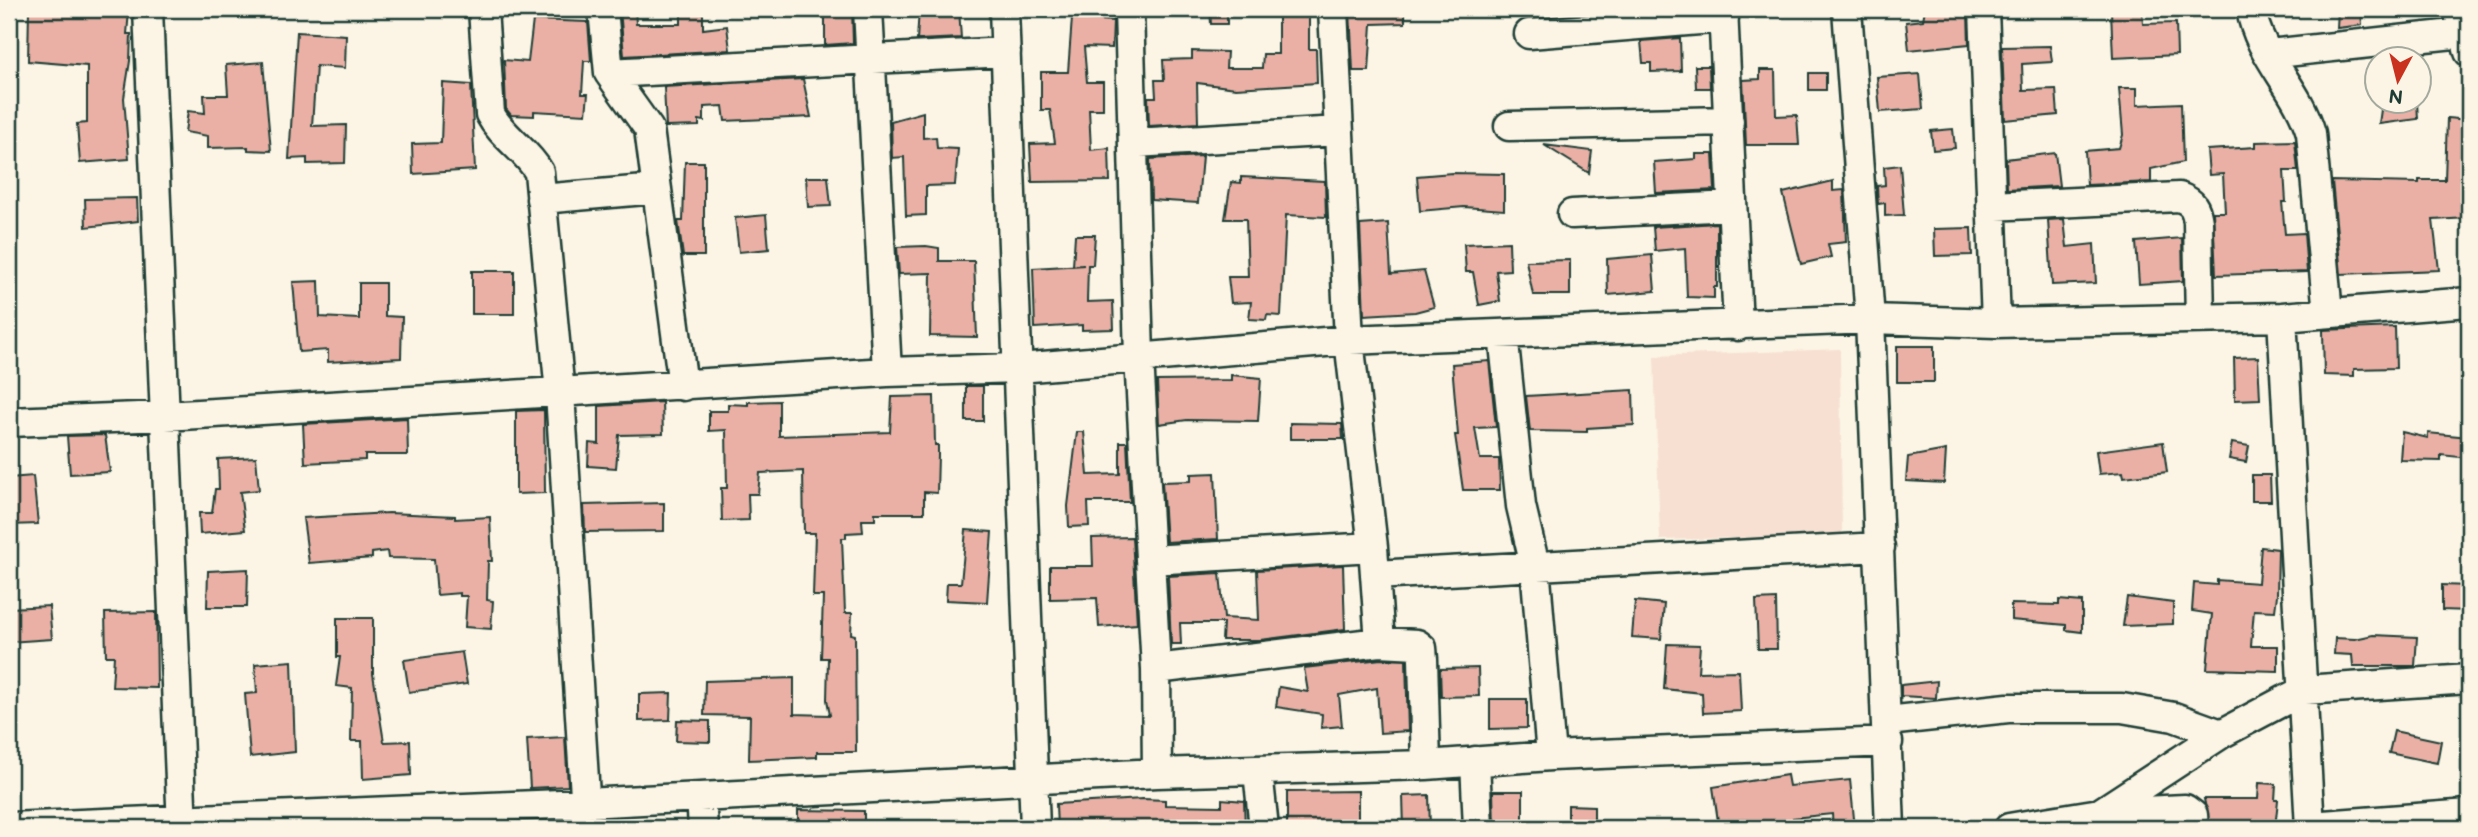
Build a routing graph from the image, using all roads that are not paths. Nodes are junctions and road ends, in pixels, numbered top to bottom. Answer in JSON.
{"nodes":[{"id":1,"x":148,"y":9,"type":"edge"},
{"id":2,"x":483,"y":9,"type":"edge"},
{"id":3,"x":603,"y":9,"type":"edge"},
{"id":4,"x":868,"y":9,"type":"edge"},
{"id":5,"x":1004,"y":9,"type":"edge"},
{"id":6,"x":1129,"y":9,"type":"edge"},
{"id":7,"x":1333,"y":9,"type":"edge"},
{"id":8,"x":1847,"y":9,"type":"edge"},
{"id":9,"x":1984,"y":9,"type":"edge"},
{"id":10,"x":2252,"y":9,"type":"edge"},
{"id":11,"x":1723,"y":14,"type":"edge"},
{"id":12,"x":2464,"y":31,"type":"edge"},
{"id":13,"x":1529,"y":34,"type":"dead end"},
{"id":14,"x":1006,"y":52,"type":"junction"},
{"id":15,"x":2269,"y":54,"type":"junction"},
{"id":16,"x":870,"y":59,"type":"junction"},
{"id":17,"x":610,"y":73,"type":"junction"},
{"id":18,"x":1729,"y":121,"type":"junction"},
{"id":19,"x":1509,"y":127,"type":"dead end"},
{"id":20,"x":1339,"y":131,"type":"junction"},
{"id":21,"x":1135,"y":143,"type":"junction"},
{"id":22,"x":657,"y":189,"type":"junction"},
{"id":23,"x":541,"y":199,"type":"junction"},
{"id":24,"x":1732,"y":206,"type":"junction"},
{"id":25,"x":1991,"y":206,"type":"junction"},
{"id":26,"x":1572,"y":214,"type":"dead end"},
{"id":27,"x":2469,"y":302,"type":"edge"},
{"id":28,"x":2328,"y":313,"type":"junction"},
{"id":29,"x":2282,"y":317,"type":"junction"},
{"id":30,"x":1870,"y":319,"type":"junction"},
{"id":31,"x":2200,"y":319,"type":"junction"},
{"id":32,"x":1996,"y":323,"type":"junction"},
{"id":33,"x":1738,"y":326,"type":"junction"},
{"id":34,"x":1503,"y":334,"type":"junction"},
{"id":35,"x":1349,"y":340,"type":"junction"},
{"id":36,"x":1139,"y":357,"type":"junction"},
{"id":37,"x":1019,"y":368,"type":"junction"},
{"id":38,"x":887,"y":372,"type":"junction"},
{"id":39,"x":683,"y":386,"type":"junction"},
{"id":40,"x":560,"y":393,"type":"junction"},
{"id":41,"x":165,"y":416,"type":"junction"},
{"id":42,"x":9,"y":422,"type":"edge"},
{"id":43,"x":1880,"y":547,"type":"junction"},
{"id":44,"x":1150,"y":560,"type":"junction"},
{"id":45,"x":1374,"y":561,"type":"junction"},
{"id":46,"x":1535,"y":566,"type":"junction"},
{"id":47,"x":1380,"y":642,"type":"junction"},
{"id":48,"x":1156,"y":669,"type":"junction"},
{"id":49,"x":2469,"y":679,"type":"edge"},
{"id":50,"x":2304,"y":690,"type":"junction"},
{"id":51,"x":1887,"y":732,"type":"junction"},
{"id":52,"x":2221,"y":734,"type":"junction"},
{"id":53,"x":1551,"y":756,"type":"junction"},
{"id":54,"x":1475,"y":761,"type":"junction"},
{"id":55,"x":1426,"y":765,"type":"junction"},
{"id":56,"x":1258,"y":772,"type":"junction"},
{"id":57,"x":1157,"y":773,"type":"junction"},
{"id":58,"x":1034,"y":781,"type":"junction"},
{"id":59,"x":701,"y":797,"type":"junction"},
{"id":60,"x":2469,"y":814,"type":"edge"},
{"id":61,"x":586,"y":816,"type":"edge"},
{"id":62,"x":312,"y":821,"type":"edge"},
{"id":63,"x":2101,"y":821,"type":"edge"},
{"id":64,"x":2431,"y":823,"type":"edge"},
{"id":65,"x":181,"y":824,"type":"edge"},
{"id":66,"x":9,"y":827,"type":"edge"},
{"id":67,"x":2310,"y":827,"type":"edge"},
{"id":68,"x":703,"y":828,"type":"edge"},
{"id":69,"x":1035,"y":828,"type":"edge"},
{"id":70,"x":1264,"y":828,"type":"edge"},
{"id":71,"x":1478,"y":828,"type":"edge"},
{"id":72,"x":1890,"y":828,"type":"edge"},
{"id":73,"x":2009,"y":828,"type":"edge"},
{"id":74,"x":2194,"y":828,"type":"edge"}],
"edges":[{"from":1,"to":41,"type":"street"},
{"from":2,"to":23,"type":"street"},
{"from":3,"to":17,"type":"street"},
{"from":4,"to":16,"type":"street"},
{"from":5,"to":14,"type":"street"},
{"from":6,"to":21,"type":"street"},
{"from":7,"to":20,"type":"street"},
{"from":8,"to":30,"type":"street"},
{"from":9,"to":25,"type":"street"},
{"from":10,"to":15,"type":"street"},
{"from":11,"to":13,"type":"street"},
{"from":11,"to":18,"type":"street"},
{"from":12,"to":15,"type":"street"},
{"from":14,"to":16,"type":"street"},
{"from":14,"to":37,"type":"street"},
{"from":15,"to":28,"type":"street"},
{"from":16,"to":17,"type":"street"},
{"from":16,"to":38,"type":"street"},
{"from":17,"to":22,"type":"street"},
{"from":18,"to":19,"type":"street"},
{"from":18,"to":24,"type":"street"},
{"from":20,"to":21,"type":"street"},
{"from":20,"to":35,"type":"street"},
{"from":21,"to":36,"type":"street"},
{"from":22,"to":23,"type":"street"},
{"from":22,"to":39,"type":"street"},
{"from":23,"to":40,"type":"street"},
{"from":24,"to":26,"type":"street"},
{"from":24,"to":33,"type":"street"},
{"from":25,"to":31,"type":"street"},
{"from":25,"to":32,"type":"street"},
{"from":27,"to":28,"type":"street"},
{"from":28,"to":29,"type":"street"},
{"from":29,"to":31,"type":"street"},
{"from":29,"to":50,"type":"street"},
{"from":30,"to":32,"type":"street"},
{"from":30,"to":33,"type":"street"},
{"from":30,"to":43,"type":"street"},
{"from":31,"to":32,"type":"street"},
{"from":33,"to":34,"type":"street"},
{"from":34,"to":35,"type":"street"},
{"from":34,"to":46,"type":"street"},
{"from":35,"to":36,"type":"street"},
{"from":35,"to":45,"type":"street"},
{"from":36,"to":37,"type":"street"},
{"from":36,"to":44,"type":"street"},
{"from":37,"to":38,"type":"street"},
{"from":37,"to":58,"type":"street"},
{"from":38,"to":39,"type":"street"},
{"from":39,"to":40,"type":"street"},
{"from":40,"to":41,"type":"street"},
{"from":40,"to":61,"type":"street"},
{"from":41,"to":42,"type":"street"},
{"from":41,"to":65,"type":"street"},
{"from":43,"to":46,"type":"street"},
{"from":43,"to":51,"type":"street"},
{"from":44,"to":45,"type":"street"},
{"from":44,"to":48,"type":"street"},
{"from":45,"to":46,"type":"street"},
{"from":45,"to":47,"type":"street"},
{"from":46,"to":53,"type":"street"},
{"from":47,"to":48,"type":"street"},
{"from":47,"to":55,"type":"street"},
{"from":48,"to":57,"type":"street"},
{"from":49,"to":50,"type":"street"},
{"from":50,"to":52,"type":"street"},
{"from":50,"to":67,"type":"street"},
{"from":51,"to":52,"type":"street"},
{"from":51,"to":53,"type":"street"},
{"from":51,"to":72,"type":"street"},
{"from":52,"to":63,"type":"street"},
{"from":53,"to":54,"type":"street"},
{"from":54,"to":55,"type":"street"},
{"from":54,"to":71,"type":"street"},
{"from":55,"to":56,"type":"street"},
{"from":56,"to":57,"type":"street"},
{"from":56,"to":70,"type":"street"},
{"from":57,"to":58,"type":"street"},
{"from":58,"to":59,"type":"street"},
{"from":58,"to":69,"type":"street"},
{"from":59,"to":61,"type":"street"},
{"from":59,"to":68,"type":"street"},
{"from":60,"to":64,"type":"street"},
{"from":61,"to":62,"type":"street"},
{"from":62,"to":65,"type":"street"},
{"from":63,"to":73,"type":"street"},
{"from":63,"to":74,"type":"street"},
{"from":64,"to":67,"type":"street"},
{"from":65,"to":66,"type":"street"}]}
